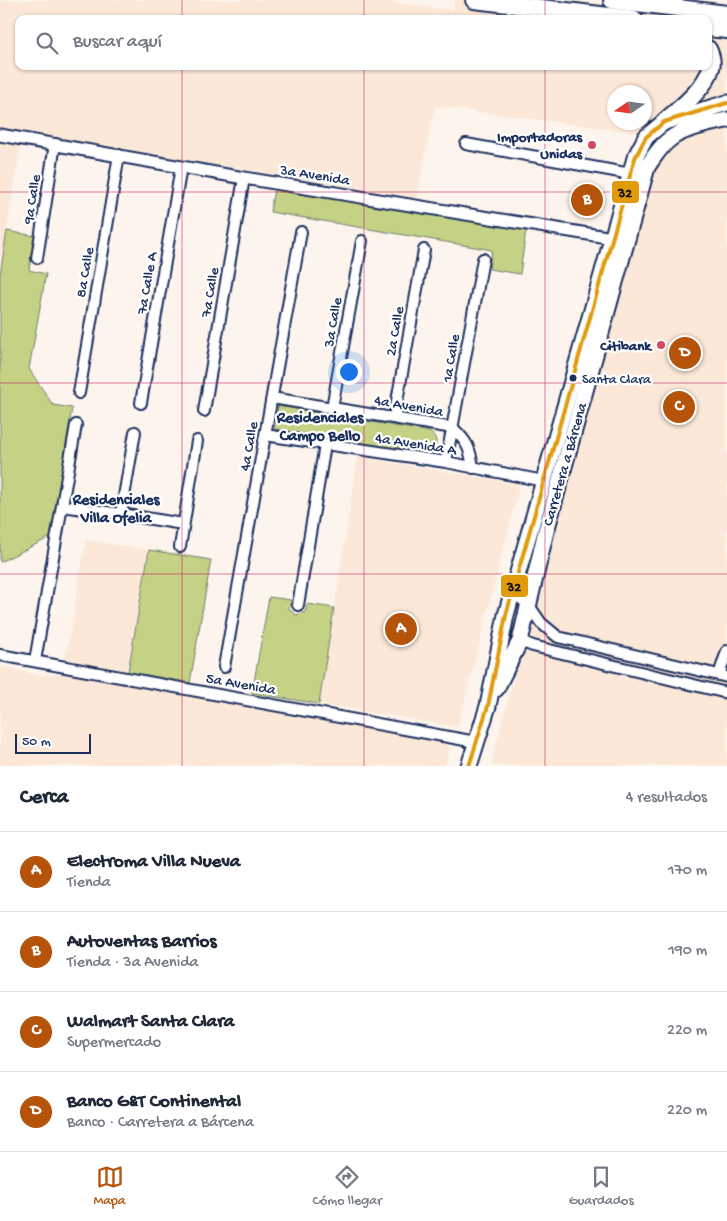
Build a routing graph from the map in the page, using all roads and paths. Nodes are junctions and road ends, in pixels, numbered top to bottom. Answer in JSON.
{"nodes":[{"id":1,"x":474,"y":0,"type":"edge"},
{"id":2,"x":612,"y":0,"type":"edge"},
{"id":3,"x":689,"y":0,"type":"edge"},
{"id":4,"x":657,"y":5,"type":"junction"},
{"id":5,"x":727,"y":14,"type":"edge"},
{"id":6,"x":600,"y":15,"type":"edge"},
{"id":7,"x":712,"y":28,"type":"edge"},
{"id":8,"x":727,"y":30,"type":"edge"},
{"id":9,"x":710,"y":70,"type":"edge"},
{"id":10,"x":727,"y":103,"type":"edge"},
{"id":11,"x":727,"y":120,"type":"edge"},
{"id":12,"x":664,"y":122,"type":"junction"},
{"id":13,"x":0,"y":134,"type":"edge"},
{"id":14,"x":55,"y":144,"type":"junction"},
{"id":15,"x":466,"y":144,"type":"dead end"},
{"id":16,"x":119,"y":155,"type":"junction"},
{"id":17,"x":181,"y":167,"type":"junction"},
{"id":18,"x":630,"y":174,"type":"junction"},
{"id":19,"x":244,"y":178,"type":"junction"},
{"id":20,"x":301,"y":232,"type":"dead end"},
{"id":21,"x":620,"y":239,"type":"junction"},
{"id":22,"x":362,"y":241,"type":"dead end"},
{"id":23,"x":424,"y":250,"type":"dead end"},
{"id":24,"x":38,"y":258,"type":"dead end"},
{"id":25,"x":483,"y":259,"type":"dead end"},
{"id":26,"x":79,"y":393,"type":"dead end"},
{"id":27,"x":272,"y":398,"type":"junction"},
{"id":28,"x":141,"y":403,"type":"dead end"},
{"id":29,"x":332,"y":408,"type":"junction"},
{"id":30,"x":204,"y":411,"type":"dead end"},
{"id":31,"x":394,"y":418,"type":"junction"},
{"id":32,"x":76,"y":425,"type":"dead end"},
{"id":33,"x":453,"y":428,"type":"junction"},
{"id":34,"x":135,"y":432,"type":"dead end"},
{"id":35,"x":265,"y":435,"type":"junction"},
{"id":36,"x":197,"y":441,"type":"dead end"},
{"id":37,"x":325,"y":445,"type":"junction"},
{"id":38,"x":446,"y":462,"type":"junction"},
{"id":39,"x":473,"y":468,"type":"junction"},
{"id":40,"x":544,"y":481,"type":"junction"},
{"id":41,"x":62,"y":506,"type":"junction"},
{"id":42,"x":121,"y":514,"type":"junction"},
{"id":43,"x":184,"y":524,"type":"junction"},
{"id":44,"x":180,"y":547,"type":"dead end"},
{"id":45,"x":513,"y":593,"type":"junction"},
{"id":46,"x":528,"y":604,"type":"junction"},
{"id":47,"x":298,"y":605,"type":"dead end"},
{"id":48,"x":506,"y":615,"type":"junction"},
{"id":49,"x":520,"y":641,"type":"junction"},
{"id":50,"x":499,"y":647,"type":"junction"},
{"id":51,"x":727,"y":651,"type":"edge"},
{"id":52,"x":0,"y":654,"type":"edge"},
{"id":53,"x":35,"y":661,"type":"junction"},
{"id":54,"x":224,"y":667,"type":"dead end"},
{"id":55,"x":723,"y":676,"type":"edge"},
{"id":56,"x":727,"y":692,"type":"edge"},
{"id":57,"x":488,"y":706,"type":"junction"},
{"id":58,"x":476,"y":742,"type":"junction"},
{"id":59,"x":469,"y":766,"type":"edge"}],
"edges":[{"from":1,"to":6,"type":"highway"},
{"from":2,"to":4,"type":"highway"},
{"from":3,"to":4,"type":"highway"},
{"from":4,"to":5,"type":"highway"},
{"from":7,"to":8,"type":"highway"},
{"from":9,"to":12,"type":"highway"},
{"from":10,"to":12,"type":"main road","name":"Carretera a Bárcena"},
{"from":11,"to":21,"type":"main road","name":"Carretera a Bárcena"},
{"from":12,"to":18,"type":"main road","name":"Carretera a Bárcena"},
{"from":13,"to":14,"type":"street","name":"3a Avenida"},
{"from":14,"to":16,"type":"street","name":"3a Avenida"},
{"from":14,"to":24,"type":"street","name":"9a Calle"},
{"from":15,"to":18,"type":"street"},
{"from":16,"to":17,"type":"street","name":"3a Avenida"},
{"from":16,"to":26,"type":"street","name":"8a Calle"},
{"from":17,"to":19,"type":"street","name":"3a Avenida"},
{"from":17,"to":28,"type":"street","name":"7a Calle A"},
{"from":18,"to":21,"type":"main road","name":"Carretera a Bárcena"},
{"from":19,"to":21,"type":"street","name":"3a Avenida"},
{"from":19,"to":30,"type":"street","name":"7a Calle"},
{"from":20,"to":27,"type":"street","name":"4a Calle"},
{"from":21,"to":40,"type":"main road","name":"Carretera a Bárcena"},
{"from":21,"to":46,"type":"main road","name":"Carretera a Bárcena"},
{"from":22,"to":29,"type":"street","name":"3a Calle"},
{"from":23,"to":31,"type":"street","name":"2a Calle"},
{"from":25,"to":33,"type":"street","name":"1a Calle"},
{"from":27,"to":29,"type":"street","name":"4a Avenida"},
{"from":27,"to":35,"type":"street","name":"4a Calle"},
{"from":29,"to":31,"type":"street","name":"4a Avenida"},
{"from":31,"to":33,"type":"street","name":"4a Avenida"},
{"from":32,"to":41,"type":"street"},
{"from":33,"to":38,"type":"street","name":"1a Calle"},
{"from":33,"to":39,"type":"street","name":"4a Avenida A"},
{"from":34,"to":42,"type":"street"},
{"from":35,"to":37,"type":"street","name":"4a Avenida A"},
{"from":35,"to":54,"type":"street","name":"4a Calle"},
{"from":36,"to":43,"type":"street"},
{"from":37,"to":38,"type":"street","name":"4a Avenida A"},
{"from":37,"to":47,"type":"street"},
{"from":38,"to":39,"type":"street","name":"4a Avenida A"},
{"from":39,"to":40,"type":"street","name":"4a Avenida A"},
{"from":40,"to":45,"type":"main road","name":"Carretera a Bárcena"},
{"from":41,"to":42,"type":"street"},
{"from":41,"to":53,"type":"street"},
{"from":42,"to":43,"type":"street"},
{"from":43,"to":44,"type":"street"},
{"from":45,"to":46,"type":"street"},
{"from":45,"to":48,"type":"main road","name":"Carretera a Bárcena"},
{"from":46,"to":49,"type":"main road","name":"Carretera a Bárcena"},
{"from":46,"to":55,"type":"street"},
{"from":48,"to":49,"type":"main road"},
{"from":48,"to":50,"type":"main road","name":"Carretera a Bárcena"},
{"from":49,"to":50,"type":"main road"},
{"from":49,"to":56,"type":"street"},
{"from":49,"to":57,"type":"main road","name":"Carretera a Bárcena"},
{"from":50,"to":57,"type":"main road","name":"Carretera a Bárcena"},
{"from":51,"to":55,"type":"street"},
{"from":52,"to":53,"type":"street","name":"5a Avenida"},
{"from":53,"to":58,"type":"street","name":"5a Avenida"},
{"from":57,"to":58,"type":"main road","name":"Carretera a Bárcena"},
{"from":58,"to":59,"type":"main road","name":"Carretera a Bárcena"}]}
